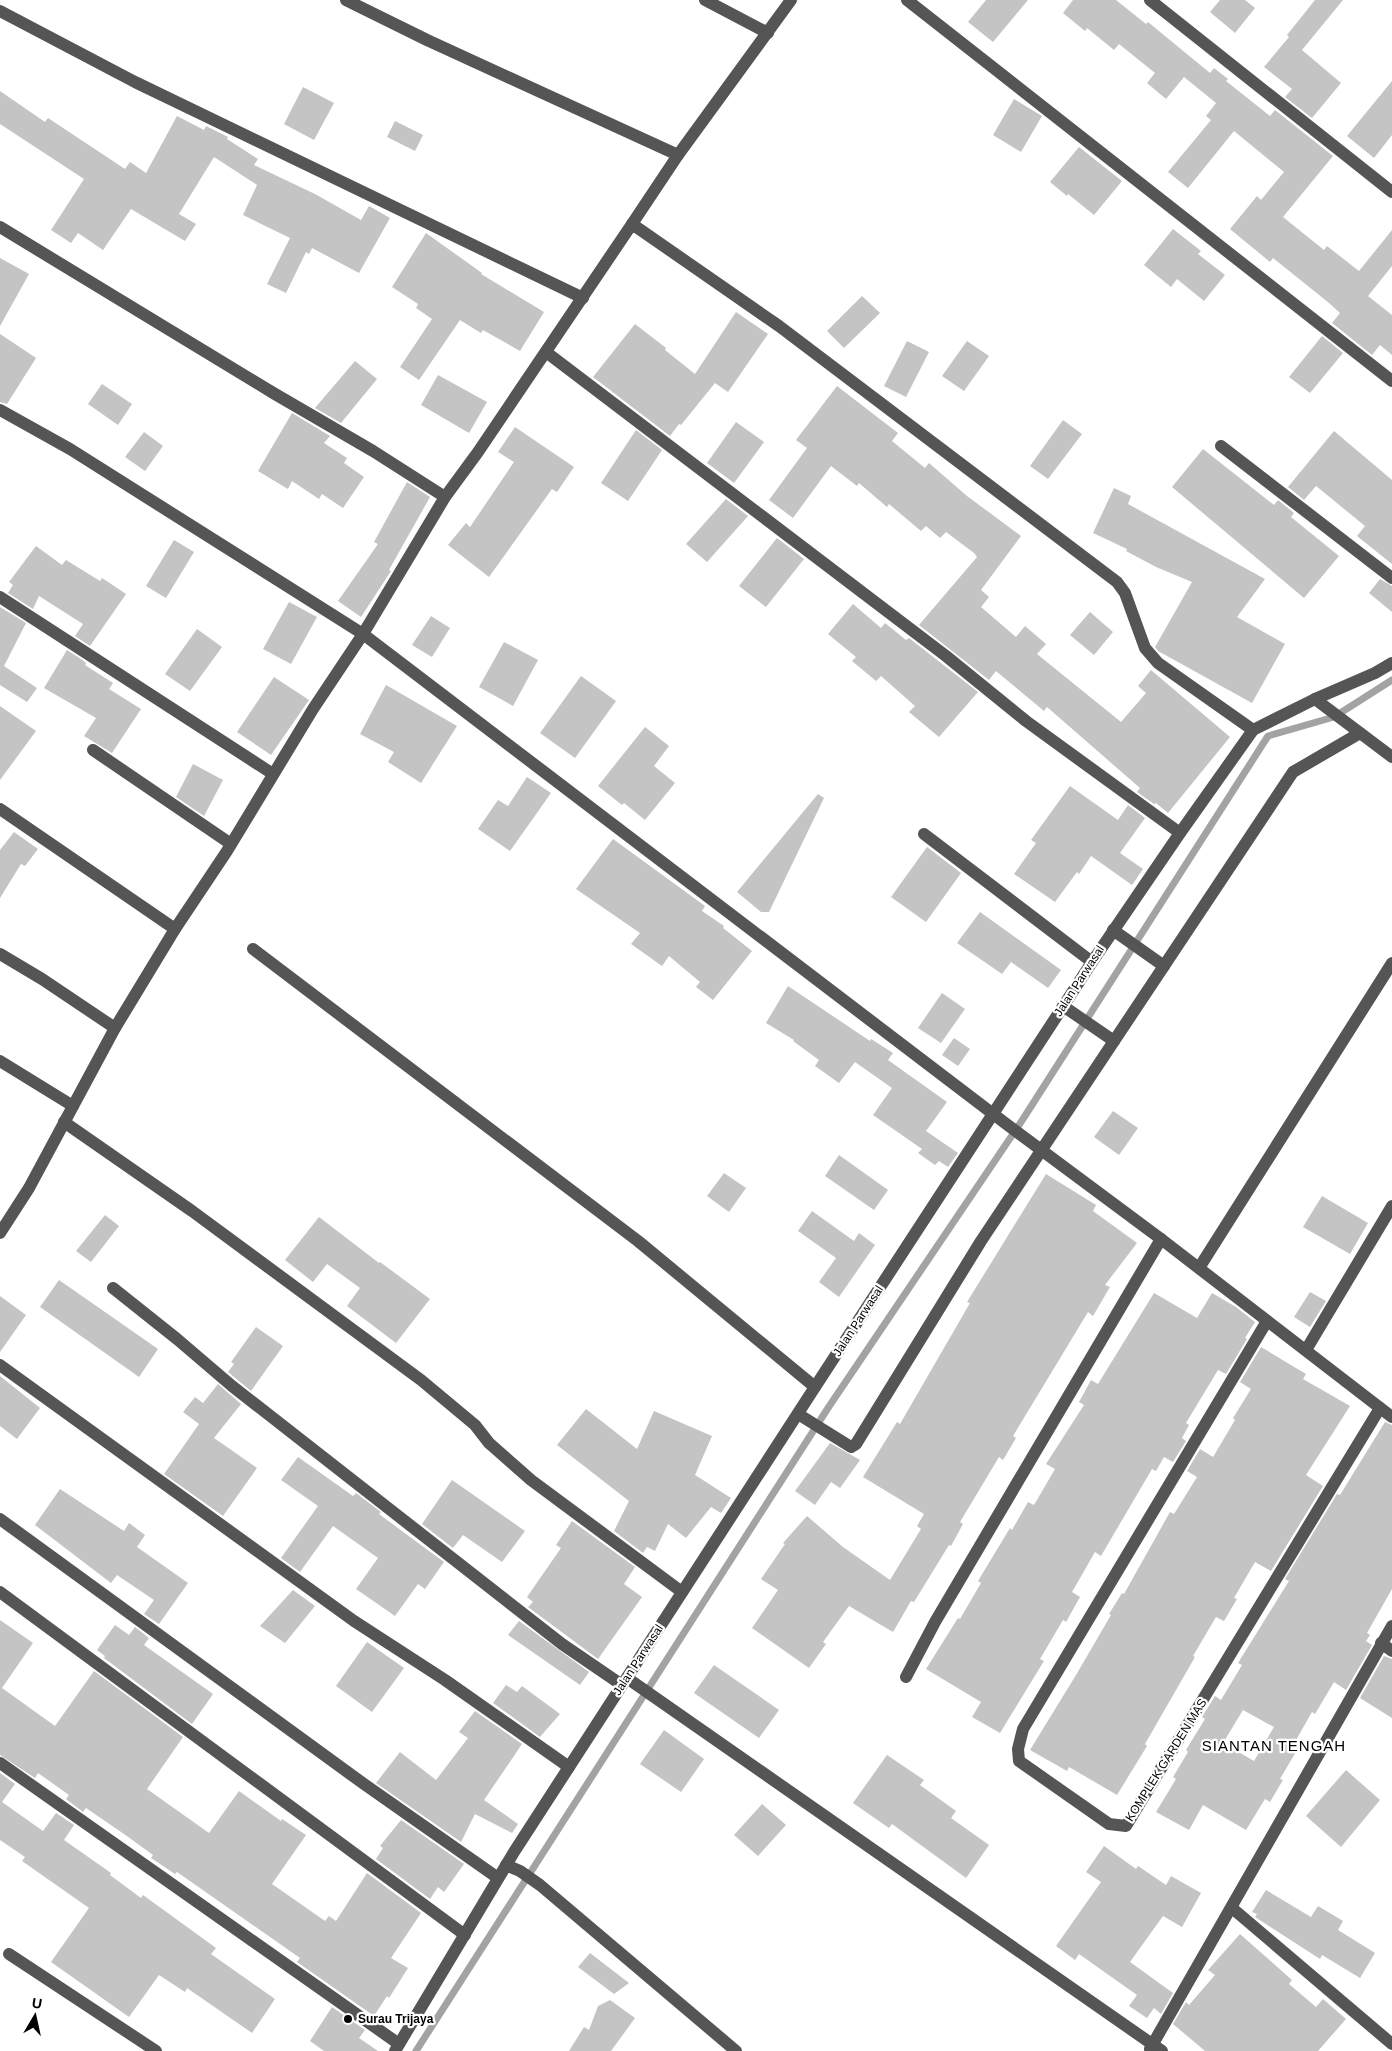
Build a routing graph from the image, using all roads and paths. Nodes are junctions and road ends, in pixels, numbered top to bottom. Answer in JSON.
{"nodes":[{"id":1,"x":346,"y":0,"type":"edge"},
{"id":2,"x":705,"y":0,"type":"edge"},
{"id":3,"x":791,"y":0,"type":"edge"},
{"id":4,"x":907,"y":0,"type":"edge"},
{"id":5,"x":1150,"y":0,"type":"edge"},
{"id":6,"x":0,"y":11,"type":"edge"},
{"id":7,"x":768,"y":33,"type":"junction"},
{"id":8,"x":678,"y":155,"type":"junction"},
{"id":9,"x":1392,"y":192,"type":"edge"},
{"id":10,"x":632,"y":224,"type":"junction"},
{"id":11,"x":0,"y":226,"type":"edge"},
{"id":12,"x":583,"y":298,"type":"junction"},
{"id":13,"x":546,"y":352,"type":"junction"},
{"id":14,"x":1392,"y":381,"type":"edge"},
{"id":15,"x":0,"y":410,"type":"edge"},
{"id":16,"x":1221,"y":446,"type":"dead end"},
{"id":17,"x":445,"y":497,"type":"junction"},
{"id":18,"x":1392,"y":578,"type":"edge"},
{"id":19,"x":0,"y":596,"type":"edge"},
{"id":20,"x":363,"y":634,"type":"junction"},
{"id":21,"x":1392,"y":663,"type":"edge"},
{"id":22,"x":1316,"y":699,"type":"junction"},
{"id":23,"x":1253,"y":730,"type":"junction"},
{"id":24,"x":1360,"y":733,"type":"junction"},
{"id":25,"x":93,"y":750,"type":"dead end"},
{"id":26,"x":1392,"y":757,"type":"edge"},
{"id":27,"x":273,"y":774,"type":"junction"},
{"id":28,"x":0,"y":809,"type":"edge"},
{"id":29,"x":1180,"y":832,"type":"junction"},
{"id":30,"x":924,"y":834,"type":"dead end"},
{"id":31,"x":231,"y":844,"type":"junction"},
{"id":32,"x":176,"y":929,"type":"junction"},
{"id":33,"x":1114,"y":930,"type":"junction"},
{"id":34,"x":253,"y":949,"type":"dead end"},
{"id":35,"x":0,"y":954,"type":"edge"},
{"id":36,"x":1092,"y":962,"type":"junction"},
{"id":37,"x":1392,"y":963,"type":"edge"},
{"id":38,"x":1164,"y":966,"type":"junction"},
{"id":39,"x":1063,"y":1006,"type":"junction"},
{"id":40,"x":115,"y":1028,"type":"junction"},
{"id":41,"x":1114,"y":1041,"type":"junction"},
{"id":42,"x":0,"y":1061,"type":"edge"},
{"id":43,"x":73,"y":1106,"type":"junction"},
{"id":44,"x":993,"y":1113,"type":"junction"},
{"id":45,"x":64,"y":1122,"type":"junction"},
{"id":46,"x":1042,"y":1149,"type":"junction"},
{"id":47,"x":1392,"y":1206,"type":"edge"},
{"id":48,"x":0,"y":1233,"type":"edge"},
{"id":49,"x":1161,"y":1239,"type":"junction"},
{"id":50,"x":1200,"y":1268,"type":"junction"},
{"id":51,"x":113,"y":1288,"type":"dead end"},
{"id":52,"x":1267,"y":1321,"type":"junction"},
{"id":53,"x":1306,"y":1350,"type":"junction"},
{"id":54,"x":0,"y":1365,"type":"edge"},
{"id":55,"x":815,"y":1387,"type":"junction"},
{"id":56,"x":1380,"y":1408,"type":"junction"},
{"id":57,"x":803,"y":1417,"type":"junction"},
{"id":58,"x":1392,"y":1417,"type":"edge"},
{"id":59,"x":0,"y":1518,"type":"edge"},
{"id":60,"x":0,"y":1592,"type":"edge"},
{"id":61,"x":682,"y":1592,"type":"junction"},
{"id":62,"x":1392,"y":1626,"type":"edge"},
{"id":63,"x":1387,"y":1647,"type":"edge"},
{"id":64,"x":906,"y":1677,"type":"dead end"},
{"id":65,"x":628,"y":1683,"type":"junction"},
{"id":66,"x":0,"y":1763,"type":"edge"},
{"id":67,"x":568,"y":1767,"type":"junction"},
{"id":68,"x":506,"y":1865,"type":"junction"},
{"id":69,"x":498,"y":1878,"type":"junction"},
{"id":70,"x":1232,"y":1908,"type":"junction"},
{"id":71,"x":464,"y":1935,"type":"junction"},
{"id":72,"x":9,"y":1954,"type":"dead end"},
{"id":73,"x":1392,"y":2044,"type":"edge"},
{"id":74,"x":397,"y":2047,"type":"edge"},
{"id":75,"x":1155,"y":2048,"type":"edge"},
{"id":76,"x":156,"y":2051,"type":"edge"},
{"id":77,"x":736,"y":2051,"type":"edge"}],
"edges":[{"from":1,"to":8,"type":"street"},
{"from":2,"to":7,"type":"street"},
{"from":3,"to":7,"type":"street"},
{"from":4,"to":14,"type":"street"},
{"from":5,"to":9,"type":"street"},
{"from":6,"to":12,"type":"street"},
{"from":7,"to":8,"type":"street"},
{"from":8,"to":10,"type":"street"},
{"from":10,"to":12,"type":"street"},
{"from":10,"to":23,"type":"street"},
{"from":11,"to":17,"type":"street"},
{"from":12,"to":13,"type":"street"},
{"from":13,"to":17,"type":"street"},
{"from":13,"to":29,"type":"street"},
{"from":15,"to":20,"type":"street"},
{"from":16,"to":18,"type":"street"},
{"from":17,"to":20,"type":"street"},
{"from":19,"to":27,"type":"street"},
{"from":20,"to":27,"type":"street"},
{"from":20,"to":44,"type":"street"},
{"from":21,"to":22,"type":"street","name":"Jalan Parwasal"},
{"from":22,"to":23,"type":"street","name":"Jalan Parwasal"},
{"from":22,"to":24,"type":"street"},
{"from":23,"to":29,"type":"street","name":"Jalan Parwasal"},
{"from":24,"to":26,"type":"street"},
{"from":24,"to":38,"type":"street"},
{"from":25,"to":31,"type":"street"},
{"from":27,"to":31,"type":"street"},
{"from":28,"to":32,"type":"street"},
{"from":29,"to":33,"type":"street","name":"Jalan Parwasal"},
{"from":30,"to":36,"type":"street"},
{"from":31,"to":32,"type":"street"},
{"from":32,"to":40,"type":"street"},
{"from":33,"to":36,"type":"street","name":"Jalan Parwasal"},
{"from":33,"to":38,"type":"street"},
{"from":34,"to":55,"type":"street"},
{"from":35,"to":40,"type":"street"},
{"from":36,"to":39,"type":"street","name":"Jalan Parwasal"},
{"from":37,"to":50,"type":"street"},
{"from":38,"to":41,"type":"street"},
{"from":39,"to":41,"type":"street"},
{"from":39,"to":44,"type":"street","name":"Jalan Parwasal"},
{"from":40,"to":43,"type":"street"},
{"from":41,"to":46,"type":"street"},
{"from":42,"to":43,"type":"street"},
{"from":43,"to":45,"type":"street"},
{"from":44,"to":46,"type":"street"},
{"from":44,"to":55,"type":"street","name":"Jalan Parwasal"},
{"from":45,"to":48,"type":"street"},
{"from":45,"to":61,"type":"street"},
{"from":46,"to":49,"type":"street"},
{"from":46,"to":57,"type":"street"},
{"from":47,"to":53,"type":"street"},
{"from":49,"to":50,"type":"street"},
{"from":49,"to":64,"type":"street"},
{"from":50,"to":52,"type":"street"},
{"from":51,"to":65,"type":"street"},
{"from":52,"to":53,"type":"street"},
{"from":52,"to":56,"type":"street","name":"KOMPLEK GARDEN MAS"},
{"from":53,"to":56,"type":"street"},
{"from":54,"to":67,"type":"street"},
{"from":55,"to":57,"type":"street","name":"Jalan Parwasal"},
{"from":56,"to":58,"type":"street"},
{"from":57,"to":61,"type":"street","name":"Jalan Parwasal"},
{"from":59,"to":69,"type":"street"},
{"from":60,"to":71,"type":"street"},
{"from":61,"to":65,"type":"street","name":"Jalan Parwasal"},
{"from":62,"to":63,"type":"street"},
{"from":63,"to":70,"type":"street"},
{"from":65,"to":67,"type":"street","name":"Jalan Parwasal"},
{"from":65,"to":75,"type":"street"},
{"from":66,"to":74,"type":"street"},
{"from":67,"to":68,"type":"street","name":"Jalan Parwasal"},
{"from":68,"to":69,"type":"street","name":"Jalan Parwasal"},
{"from":68,"to":77,"type":"street"},
{"from":69,"to":71,"type":"street","name":"Jalan Parwasal"},
{"from":70,"to":73,"type":"street"},
{"from":70,"to":75,"type":"street"},
{"from":71,"to":74,"type":"street","name":"Jalan Parwasal"},
{"from":72,"to":76,"type":"street"}]}
